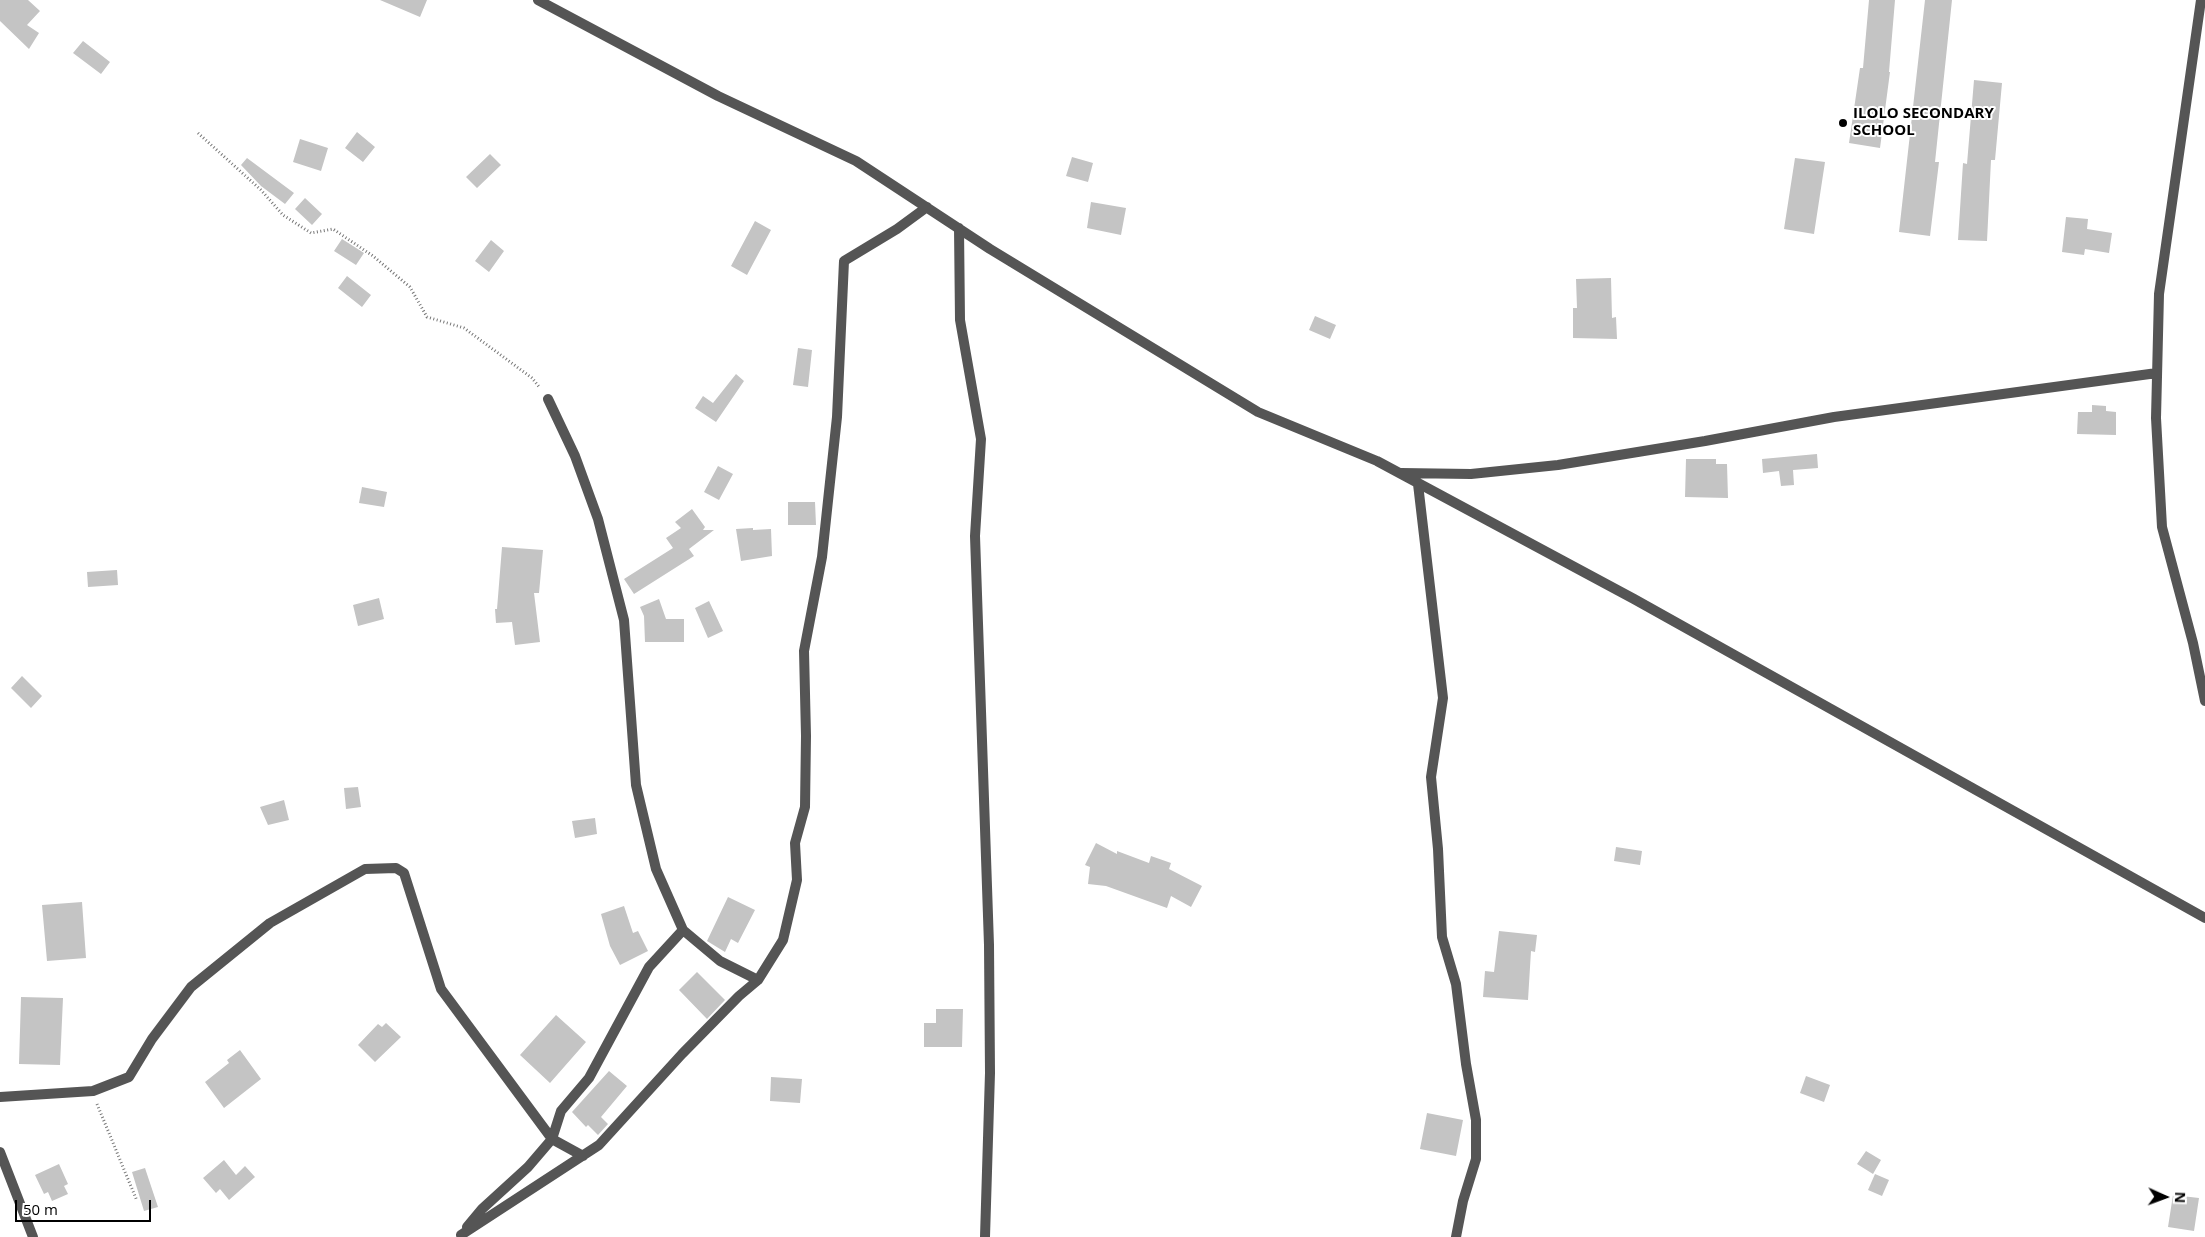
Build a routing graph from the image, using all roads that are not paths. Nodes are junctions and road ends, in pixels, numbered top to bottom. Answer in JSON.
{"nodes":[{"id":1,"x":538,"y":0,"type":"edge"},
{"id":2,"x":2201,"y":0,"type":"edge"},
{"id":3,"x":927,"y":207,"type":"junction"},
{"id":4,"x":959,"y":228,"type":"junction"},
{"id":5,"x":2157,"y":373,"type":"junction"},
{"id":6,"x":548,"y":399,"type":"road end"},
{"id":7,"x":1399,"y":473,"type":"junction"},
{"id":8,"x":1418,"y":484,"type":"junction"},
{"id":9,"x":2205,"y":701,"type":"edge"},
{"id":10,"x":2205,"y":918,"type":"edge"},
{"id":11,"x":683,"y":930,"type":"junction"},
{"id":12,"x":758,"y":980,"type":"junction"},
{"id":13,"x":0,"y":1097,"type":"edge"},
{"id":14,"x":552,"y":1139,"type":"junction"},
{"id":15,"x":0,"y":1152,"type":"edge"},
{"id":16,"x":583,"y":1156,"type":"junction"},
{"id":17,"x":460,"y":1236,"type":"edge"},
{"id":18,"x":33,"y":1237,"type":"edge"},
{"id":19,"x":985,"y":1237,"type":"edge"},
{"id":20,"x":1456,"y":1237,"type":"edge"}],
"edges":[{"from":1,"to":3,"type":"street"},
{"from":2,"to":5,"type":"street"},
{"from":3,"to":4,"type":"street"},
{"from":3,"to":12,"type":"street"},
{"from":4,"to":7,"type":"street"},
{"from":4,"to":19,"type":"street"},
{"from":5,"to":7,"type":"street"},
{"from":5,"to":9,"type":"street"},
{"from":6,"to":11,"type":"street"},
{"from":7,"to":8,"type":"street"},
{"from":8,"to":10,"type":"street"},
{"from":8,"to":20,"type":"street"},
{"from":11,"to":12,"type":"street"},
{"from":11,"to":14,"type":"street"},
{"from":12,"to":16,"type":"street"},
{"from":13,"to":14,"type":"street"},
{"from":14,"to":16,"type":"street"},
{"from":14,"to":17,"type":"street"},
{"from":15,"to":18,"type":"street"},
{"from":16,"to":17,"type":"street"}]}
